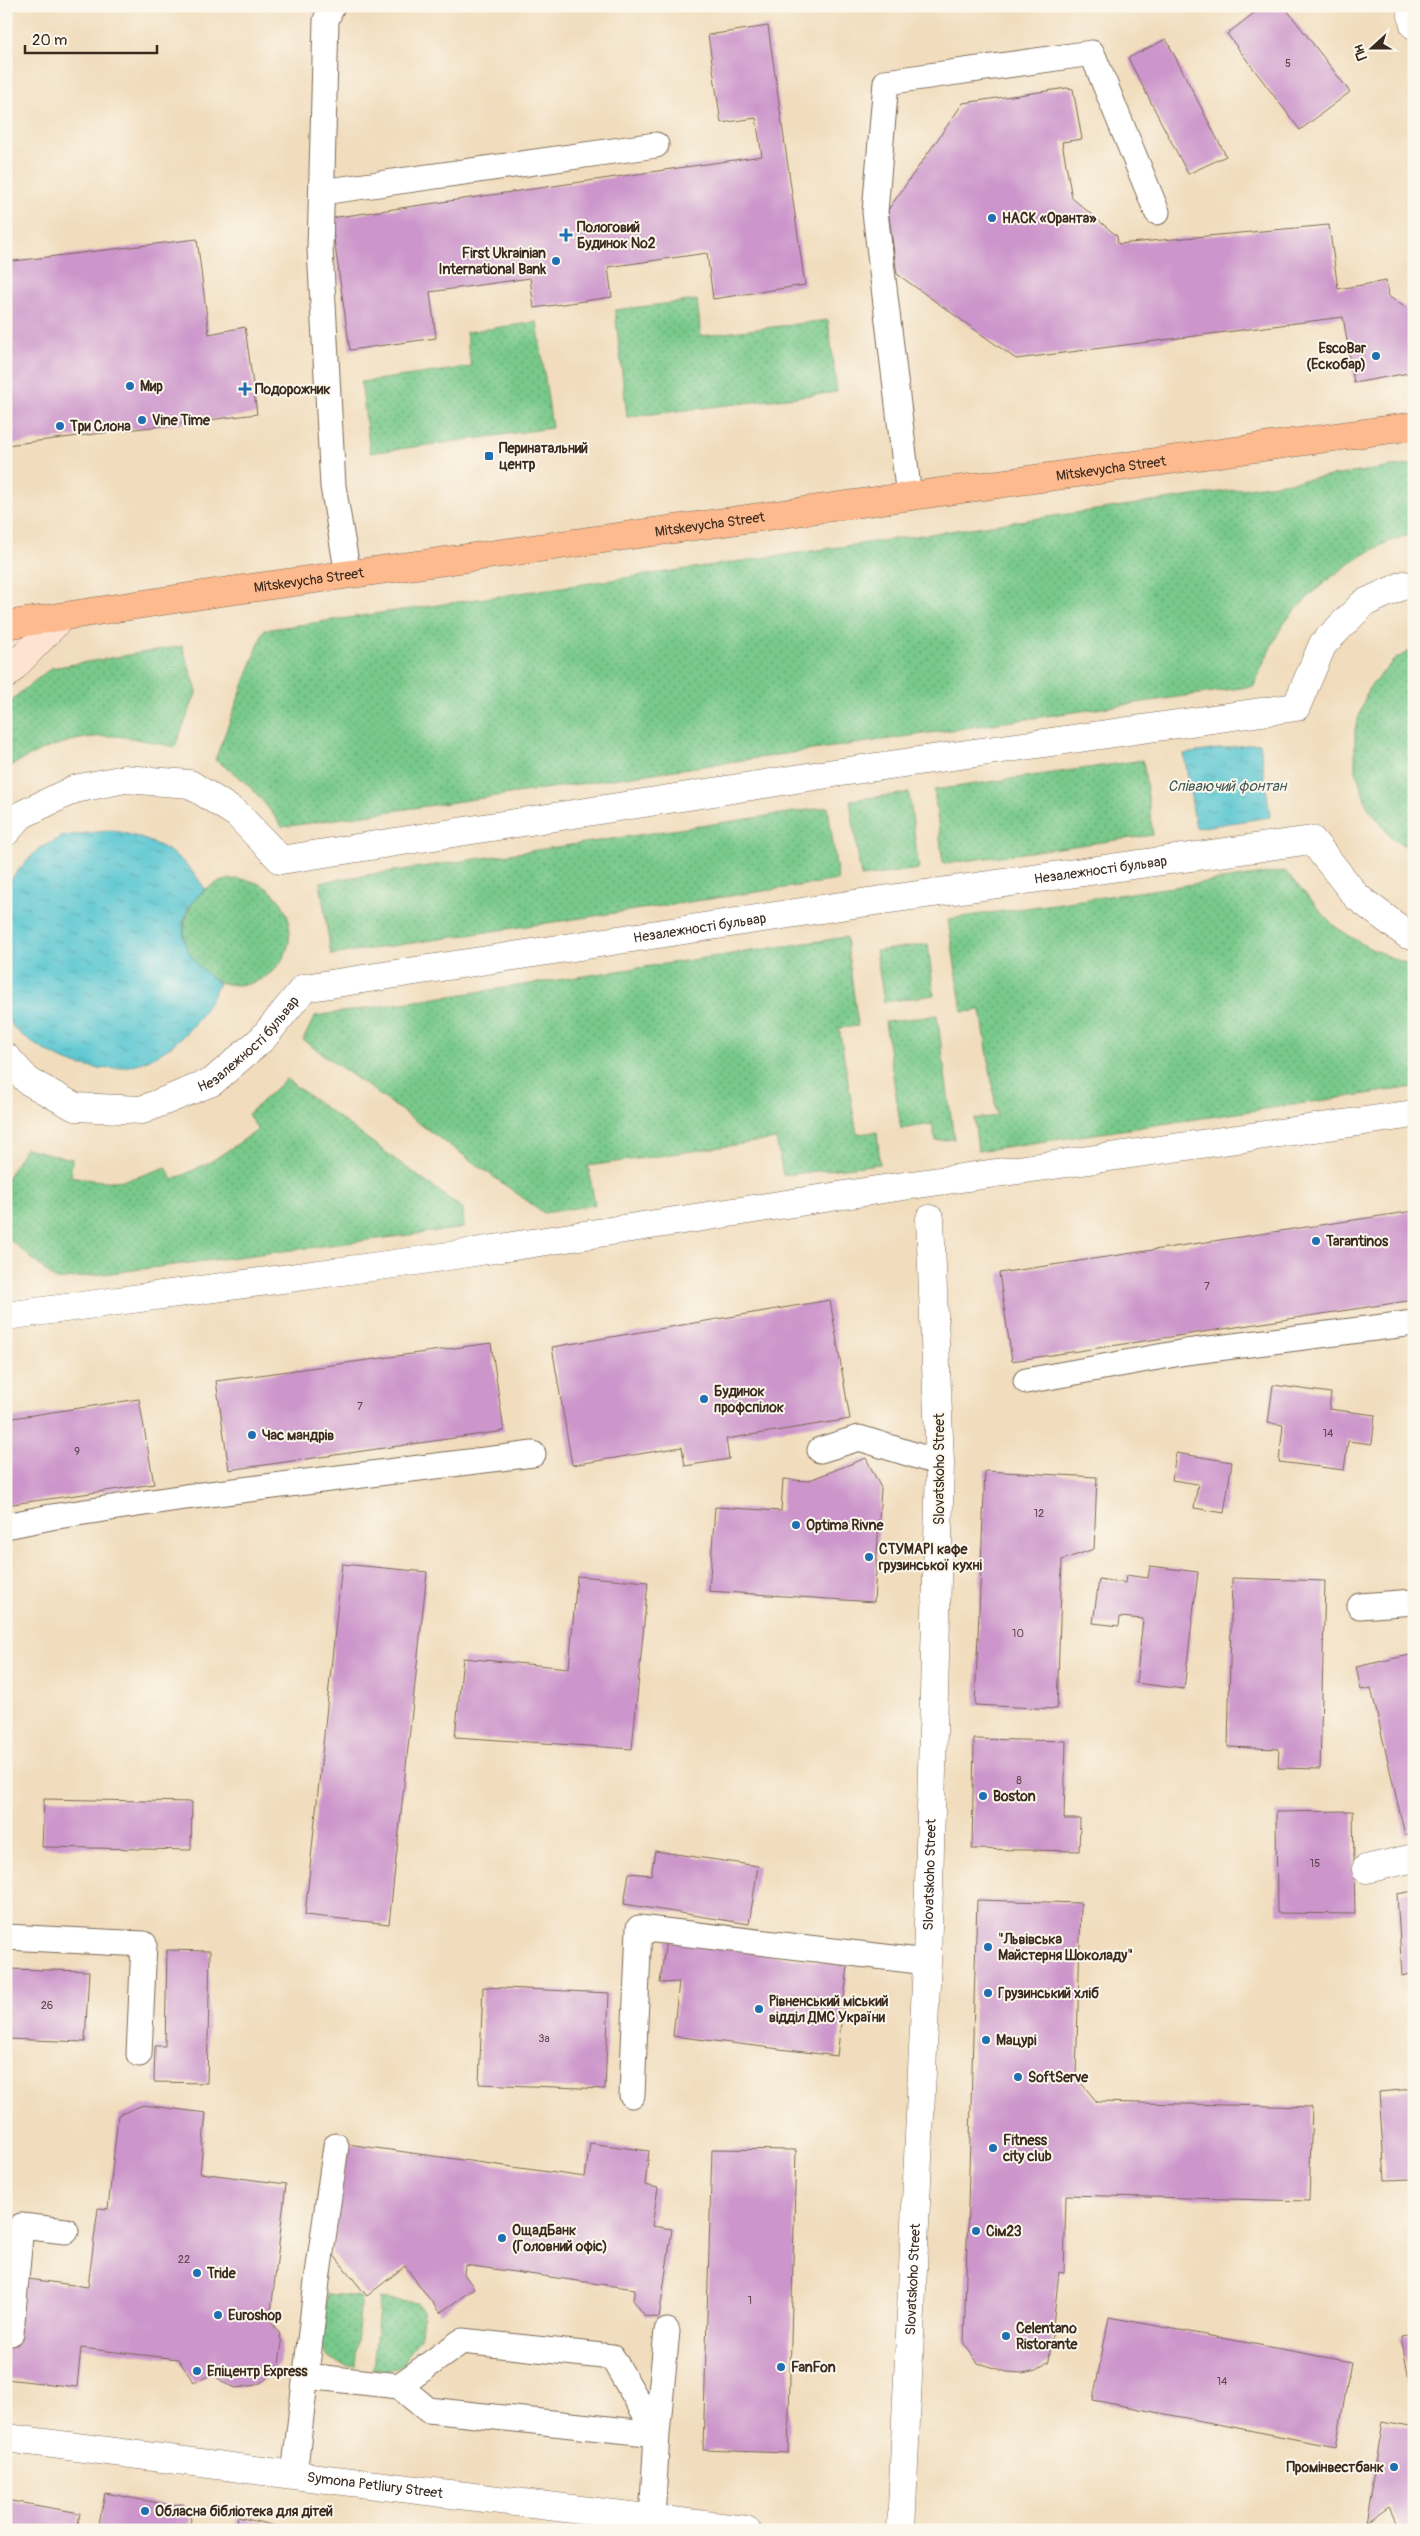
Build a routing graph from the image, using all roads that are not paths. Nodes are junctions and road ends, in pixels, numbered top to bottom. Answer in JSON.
{"nodes":[{"id":1,"x":332,"y":6,"type":"edge"},
{"id":2,"x":1410,"y":6,"type":"edge"},
{"id":3,"x":1414,"y":25,"type":"edge"},
{"id":4,"x":656,"y":145,"type":"dead end"},
{"id":5,"x":322,"y":192,"type":"junction"},
{"id":6,"x":1157,"y":212,"type":"dead end"},
{"id":7,"x":1414,"y":426,"type":"edge"},
{"id":8,"x":908,"y":496,"type":"junction"},
{"id":9,"x":348,"y":575,"type":"junction"},
{"id":10,"x":1404,"y":584,"type":"dead end"},
{"id":11,"x":62,"y":617,"type":"junction"},
{"id":12,"x":6,"y":625,"type":"edge"},
{"id":13,"x":6,"y":675,"type":"edge"},
{"id":14,"x":6,"y":832,"type":"edge"},
{"id":15,"x":1414,"y":936,"type":"edge"},
{"id":16,"x":6,"y":1057,"type":"edge"},
{"id":17,"x":1414,"y":1114,"type":"edge"},
{"id":18,"x":930,"y":1218,"type":"dead end"},
{"id":19,"x":6,"y":1316,"type":"edge"},
{"id":20,"x":1414,"y":1323,"type":"edge"},
{"id":21,"x":1026,"y":1381,"type":"dead end"},
{"id":22,"x":820,"y":1450,"type":"dead end"},
{"id":23,"x":533,"y":1454,"type":"dead end"},
{"id":24,"x":940,"y":1463,"type":"junction"},
{"id":25,"x":6,"y":1526,"type":"edge"},
{"id":26,"x":1414,"y":1602,"type":"edge"},
{"id":27,"x":1360,"y":1606,"type":"dead end"},
{"id":28,"x":1414,"y":1858,"type":"edge"},
{"id":29,"x":1366,"y":1869,"type":"dead end"},
{"id":30,"x":6,"y":1937,"type":"edge"},
{"id":31,"x":927,"y":1962,"type":"junction"},
{"id":32,"x":139,"y":2054,"type":"dead end"},
{"id":33,"x":632,"y":2095,"type":"dead end"},
{"id":34,"x":336,"y":2146,"type":"dead end"},
{"id":35,"x":66,"y":2231,"type":"dead end"},
{"id":36,"x":667,"y":2331,"type":"dead end"},
{"id":37,"x":11,"y":2334,"type":"dead end"},
{"id":38,"x":306,"y":2376,"type":"junction"},
{"id":39,"x":399,"y":2386,"type":"junction"},
{"id":40,"x":657,"y":2434,"type":"junction"},
{"id":41,"x":6,"y":2438,"type":"edge"},
{"id":42,"x":294,"y":2475,"type":"junction"},
{"id":43,"x":652,"y":2518,"type":"junction"},
{"id":44,"x":711,"y":2528,"type":"edge"},
{"id":45,"x":746,"y":2530,"type":"edge"},
{"id":46,"x":901,"y":2530,"type":"edge"}],
"edges":[{"from":1,"to":5,"type":"lane"},
{"from":2,"to":3,"type":"street"},
{"from":4,"to":5,"type":"lane"},
{"from":5,"to":9,"type":"lane"},
{"from":6,"to":8,"type":"lane"},
{"from":7,"to":8,"type":"main road","name":"Mitskevycha Street"},
{"from":8,"to":9,"type":"main road","name":"Mitskevycha Street"},
{"from":9,"to":11,"type":"main road","name":"Mitskevycha Street"},
{"from":10,"to":14,"type":"street"},
{"from":11,"to":12,"type":"main road","name":"Mitskevycha Street"},
{"from":11,"to":13,"type":"street"},
{"from":15,"to":16,"type":"street","name":"Незалежності бульвар"},
{"from":17,"to":19,"type":"street"},
{"from":18,"to":24,"type":"street","name":"Slovatskoho Street"},
{"from":20,"to":21,"type":"lane"},
{"from":22,"to":24,"type":"lane"},
{"from":23,"to":25,"type":"lane"},
{"from":24,"to":31,"type":"street","name":"Slovatskoho Street"},
{"from":26,"to":27,"type":"lane"},
{"from":28,"to":29,"type":"street"},
{"from":30,"to":32,"type":"lane"},
{"from":31,"to":33,"type":"lane"},
{"from":31,"to":46,"type":"street","name":"Slovatskoho Street"},
{"from":34,"to":38,"type":"lane"},
{"from":35,"to":37,"type":"lane"},
{"from":36,"to":40,"type":"lane"},
{"from":38,"to":39,"type":"lane"},
{"from":38,"to":42,"type":"lane"},
{"from":39,"to":40,"type":"lane"},
{"from":39,"to":40,"type":"lane"},
{"from":40,"to":43,"type":"lane"},
{"from":41,"to":42,"type":"street","name":"Symona Petliury Street"},
{"from":42,"to":43,"type":"street","name":"Symona Petliury Street"},
{"from":43,"to":44,"type":"street","name":"Symona Petliury Street"},
{"from":44,"to":45,"type":"street","name":"Symona Petliury Street"}]}
